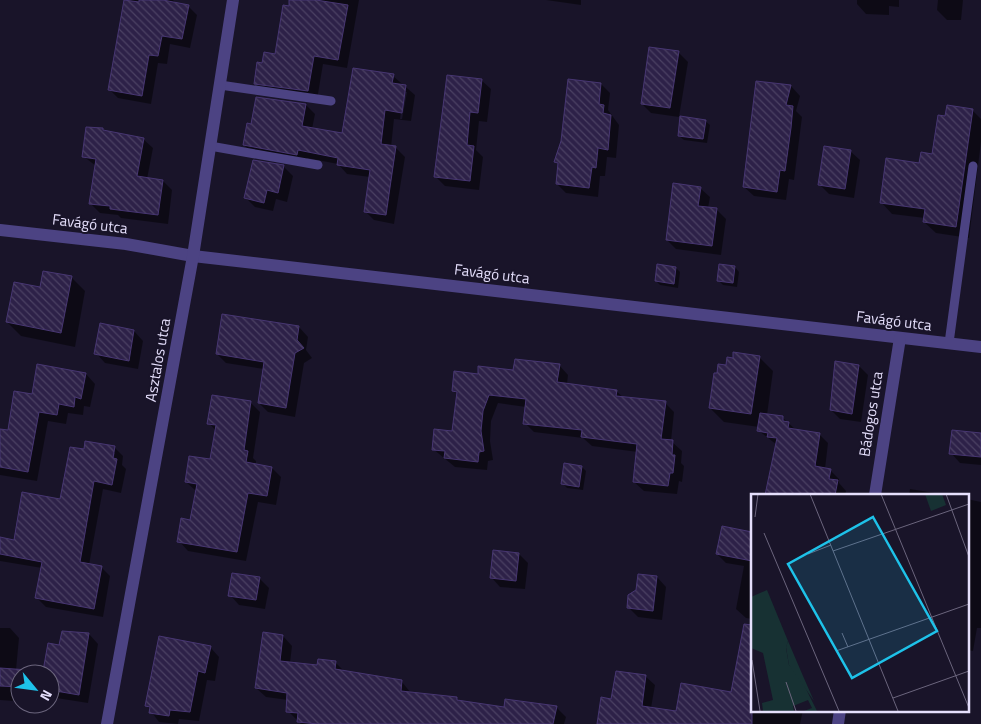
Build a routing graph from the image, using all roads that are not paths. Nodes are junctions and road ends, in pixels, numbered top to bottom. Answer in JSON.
{"nodes":[{"id":1,"x":233,"y":0,"type":"edge"},
{"id":2,"x":220,"y":85,"type":"junction"},
{"id":3,"x":331,"y":101,"type":"dead end"},
{"id":4,"x":210,"y":146,"type":"junction"},
{"id":5,"x":318,"y":165,"type":"dead end"},
{"id":6,"x":973,"y":166,"type":"dead end"},
{"id":7,"x":0,"y":230,"type":"edge"},
{"id":8,"x":193,"y":256,"type":"junction"},
{"id":9,"x":900,"y":338,"type":"junction"},
{"id":10,"x":949,"y":344,"type":"junction"},
{"id":11,"x":981,"y":347,"type":"edge"},
{"id":12,"x":875,"y":494,"type":"edge"},
{"id":13,"x":107,"y":724,"type":"edge"}],
"edges":[{"from":1,"to":2,"type":"street","name":"Asztalos utca"},
{"from":2,"to":3,"type":"lane"},
{"from":2,"to":4,"type":"street","name":"Asztalos utca"},
{"from":4,"to":5,"type":"lane"},
{"from":4,"to":8,"type":"street","name":"Asztalos utca"},
{"from":6,"to":10,"type":"lane"},
{"from":7,"to":8,"type":"street","name":"Favágó utca"},
{"from":8,"to":9,"type":"street","name":"Favágó utca"},
{"from":8,"to":13,"type":"street","name":"Asztalos utca"},
{"from":9,"to":10,"type":"street","name":"Favágó utca"},
{"from":9,"to":12,"type":"street","name":"Bádogos utca"},
{"from":10,"to":11,"type":"street","name":"Favágó utca"}]}
